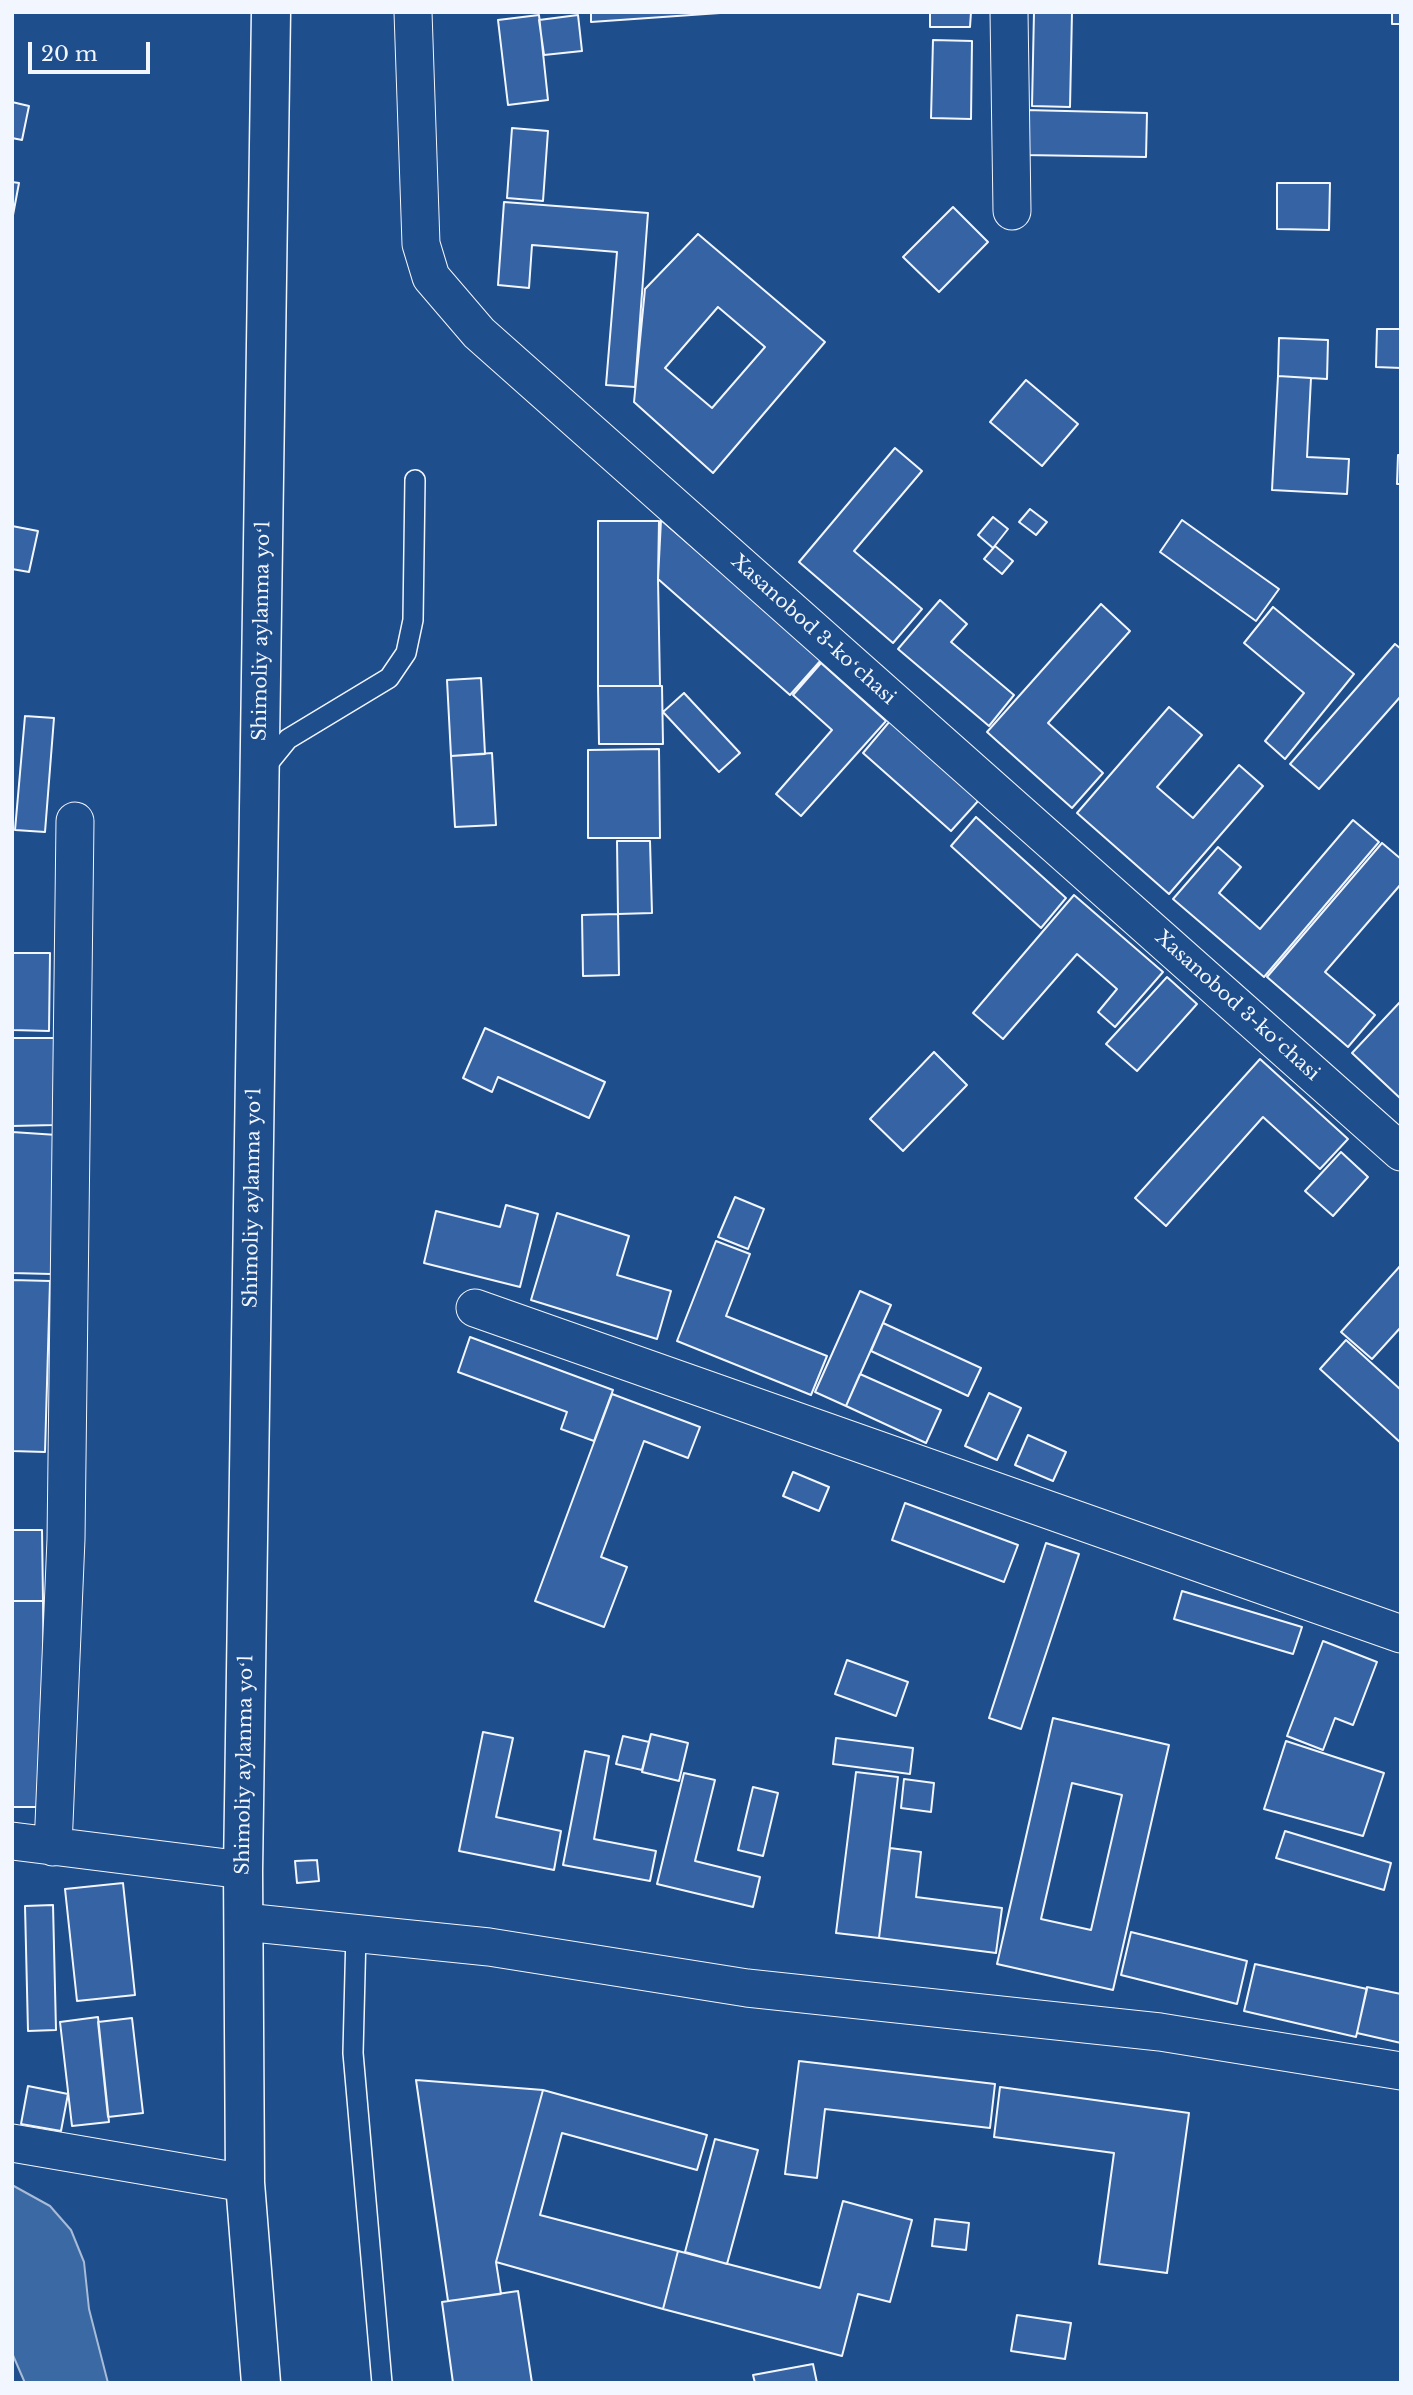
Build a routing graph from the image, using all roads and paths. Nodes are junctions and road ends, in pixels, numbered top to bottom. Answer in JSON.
{"nodes":[{"id":1,"x":271,"y":12,"type":"edge"},
{"id":2,"x":413,"y":12,"type":"edge"},
{"id":3,"x":1009,"y":12,"type":"edge"},
{"id":4,"x":1012,"y":211,"type":"dead end"},
{"id":5,"x":415,"y":480,"type":"dead end"},
{"id":6,"x":260,"y":775,"type":"junction"},
{"id":7,"x":75,"y":821,"type":"dead end"},
{"id":8,"x":1401,"y":1152,"type":"edge"},
{"id":9,"x":475,"y":1308,"type":"dead end"},
{"id":10,"x":1401,"y":1634,"type":"edge"},
{"id":11,"x":12,"y":1842,"type":"edge"},
{"id":12,"x":53,"y":1847,"type":"junction"},
{"id":13,"x":243,"y":1870,"type":"junction"},
{"id":14,"x":244,"y":1922,"type":"junction"},
{"id":15,"x":356,"y":1933,"type":"junction"},
{"id":16,"x":1401,"y":2071,"type":"edge"},
{"id":17,"x":12,"y":2143,"type":"edge"},
{"id":18,"x":245,"y":2183,"type":"junction"},
{"id":19,"x":261,"y":2383,"type":"edge"},
{"id":20,"x":382,"y":2383,"type":"edge"}],
"edges":[{"from":1,"to":6,"type":"main road","name":"Shimoliy aylanma yoʻl"},
{"from":2,"to":8,"type":"street","name":"Xasanobod 3-koʻchasi"},
{"from":3,"to":4,"type":"street"},
{"from":5,"to":6,"type":"lane"},
{"from":6,"to":13,"type":"main road","name":"Shimoliy aylanma yoʻl"},
{"from":7,"to":12,"type":"street"},
{"from":9,"to":10,"type":"street"},
{"from":11,"to":12,"type":"street"},
{"from":12,"to":13,"type":"street"},
{"from":13,"to":14,"type":"main road","name":"Shimoliy aylanma yoʻl"},
{"from":14,"to":15,"type":"street"},
{"from":14,"to":18,"type":"main road","name":"Shimoliy aylanma yoʻl"},
{"from":15,"to":16,"type":"street"},
{"from":15,"to":20,"type":"lane"},
{"from":17,"to":18,"type":"street"},
{"from":18,"to":19,"type":"main road","name":"Shimoliy aylanma yoʻl"}]}
